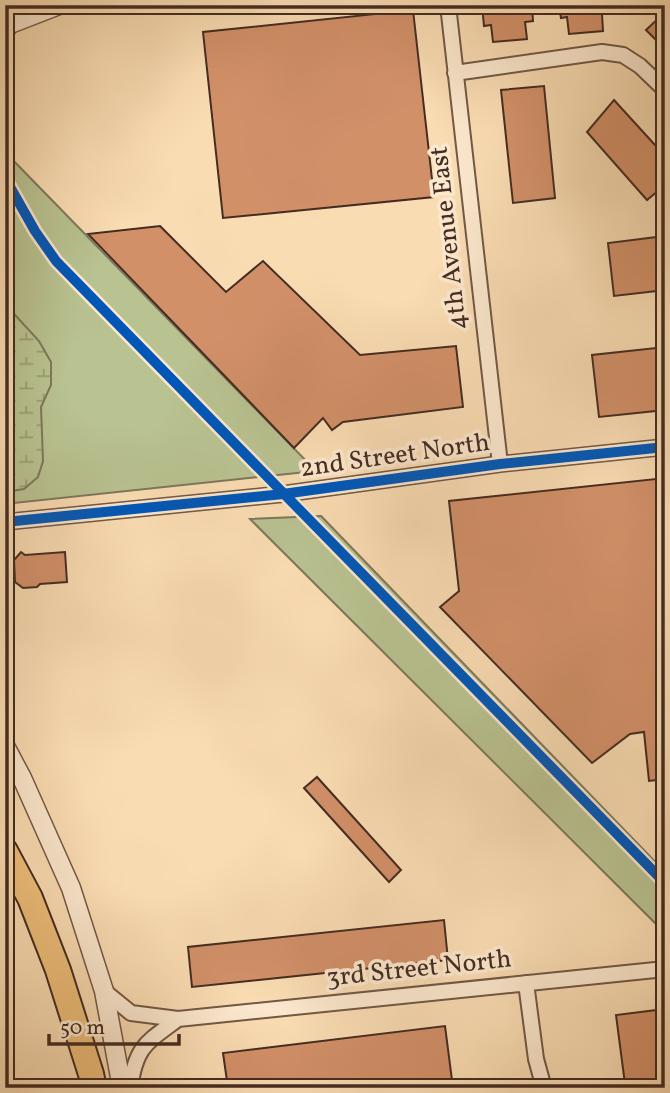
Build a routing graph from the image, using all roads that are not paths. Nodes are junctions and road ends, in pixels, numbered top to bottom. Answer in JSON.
{"nodes":[{"id":1,"x":59,"y":5,"type":"edge"},
{"id":2,"x":448,"y":5,"type":"edge"},
{"id":3,"x":5,"y":30,"type":"edge"},
{"id":4,"x":455,"y":73,"type":"junction"},
{"id":5,"x":665,"y":90,"type":"edge"},
{"id":6,"x":665,"y":447,"type":"edge"},
{"id":7,"x":500,"y":464,"type":"junction"},
{"id":8,"x":5,"y":522,"type":"edge"},
{"id":9,"x":5,"y":746,"type":"edge"},
{"id":10,"x":5,"y":851,"type":"edge"},
{"id":11,"x":665,"y":969,"type":"edge"},
{"id":12,"x":526,"y":983,"type":"junction"},
{"id":13,"x":104,"y":991,"type":"junction"},
{"id":14,"x":178,"y":1019,"type":"junction"},
{"id":15,"x":94,"y":1088,"type":"edge"},
{"id":16,"x":122,"y":1088,"type":"edge"},
{"id":17,"x":130,"y":1088,"type":"edge"},
{"id":18,"x":544,"y":1088,"type":"edge"}],
"edges":[{"from":1,"to":3,"type":"street"},
{"from":2,"to":4,"type":"street","name":"4th Avenue East"},
{"from":4,"to":5,"type":"street"},
{"from":4,"to":7,"type":"street","name":"4th Avenue East"},
{"from":6,"to":7,"type":"street","name":"2nd Street North"},
{"from":7,"to":8,"type":"street","name":"2nd Street North"},
{"from":9,"to":13,"type":"street"},
{"from":10,"to":15,"type":"highway"},
{"from":11,"to":12,"type":"street","name":"3rd Street North"},
{"from":12,"to":14,"type":"street","name":"3rd Street North"},
{"from":12,"to":18,"type":"street"},
{"from":13,"to":14,"type":"street","name":"3rd Street North"},
{"from":13,"to":16,"type":"street"},
{"from":14,"to":17,"type":"street"}]}
